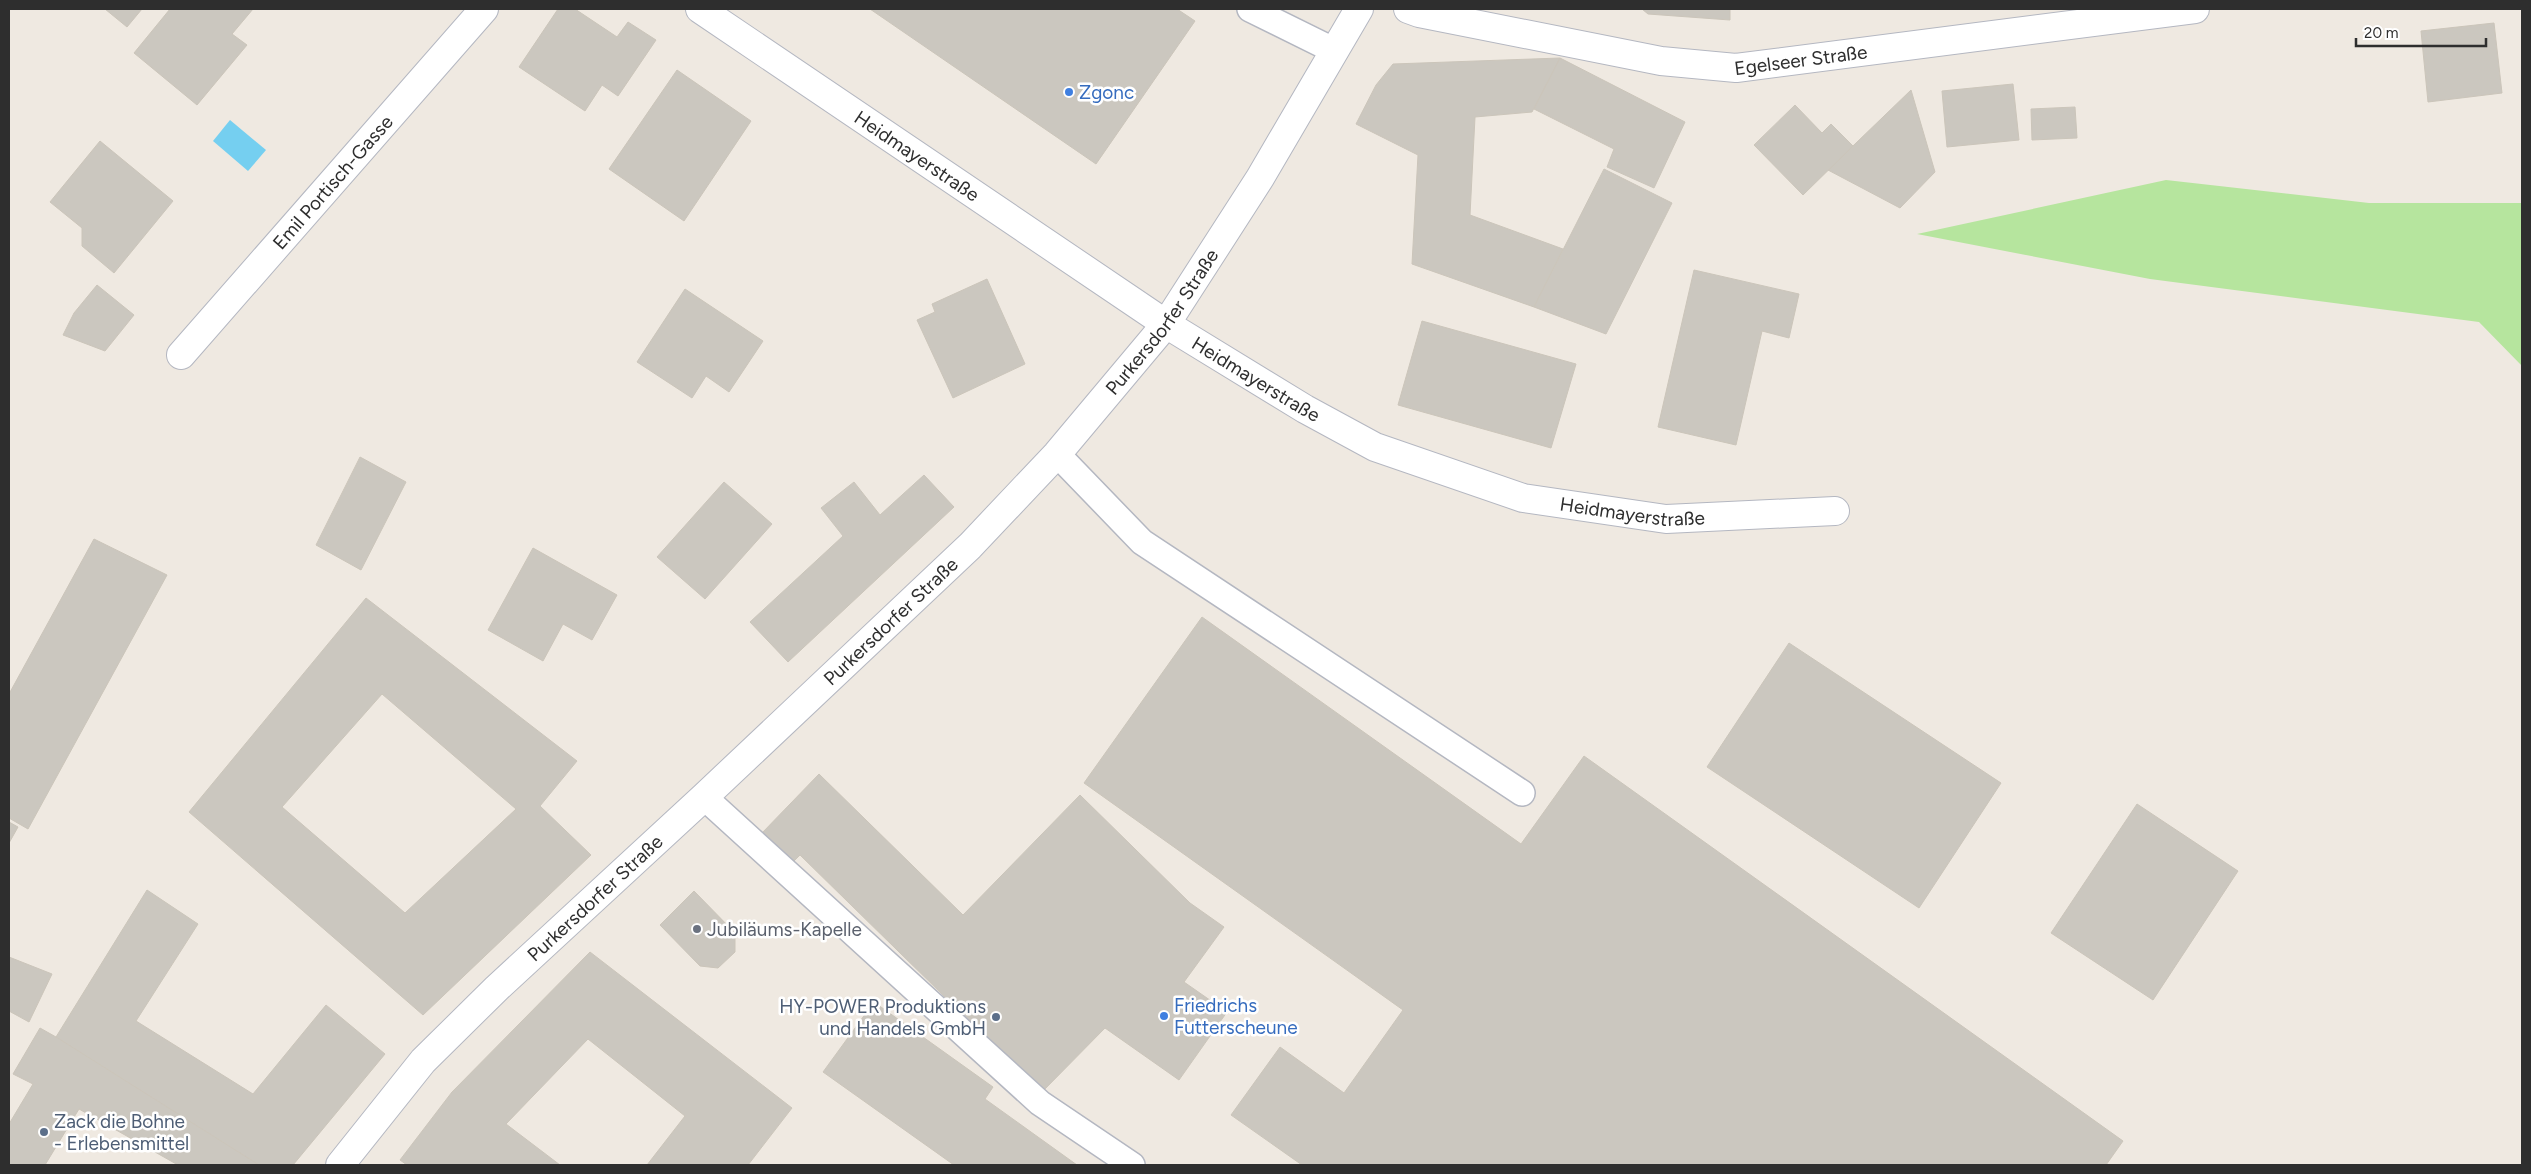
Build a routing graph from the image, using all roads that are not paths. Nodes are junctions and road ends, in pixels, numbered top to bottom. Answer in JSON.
{"nodes":[{"id":1,"x":484,"y":9,"type":"edge"},
{"id":2,"x":700,"y":9,"type":"edge"},
{"id":3,"x":1250,"y":9,"type":"edge"},
{"id":4,"x":1359,"y":9,"type":"edge"},
{"id":5,"x":1408,"y":9,"type":"edge"},
{"id":6,"x":2195,"y":9,"type":"edge"},
{"id":7,"x":1335,"y":51,"type":"junction"},
{"id":8,"x":1166,"y":324,"type":"junction"},
{"id":9,"x":181,"y":355,"type":"dead end"},
{"id":10,"x":1057,"y":454,"type":"junction"},
{"id":11,"x":1835,"y":511,"type":"dead end"},
{"id":12,"x":1522,"y":793,"type":"dead end"},
{"id":13,"x":704,"y":797,"type":"junction"},
{"id":14,"x":340,"y":1165,"type":"edge"},
{"id":15,"x":1132,"y":1165,"type":"edge"}],
"edges":[{"from":1,"to":9,"type":"street","name":"Emil Portisch-Gasse"},
{"from":2,"to":8,"type":"street","name":"Heidmayerstraße"},
{"from":3,"to":7,"type":"lane"},
{"from":4,"to":7,"type":"street","name":"Purkersdorfer Straße"},
{"from":5,"to":6,"type":"street","name":"Egelseer Straße"},
{"from":7,"to":8,"type":"street","name":"Purkersdorfer Straße"},
{"from":8,"to":10,"type":"street","name":"Purkersdorfer Straße"},
{"from":8,"to":11,"type":"street","name":"Heidmayerstraße"},
{"from":10,"to":12,"type":"lane"},
{"from":10,"to":13,"type":"street","name":"Purkersdorfer Straße"},
{"from":13,"to":14,"type":"street","name":"Purkersdorfer Straße"},
{"from":13,"to":15,"type":"lane"}]}
